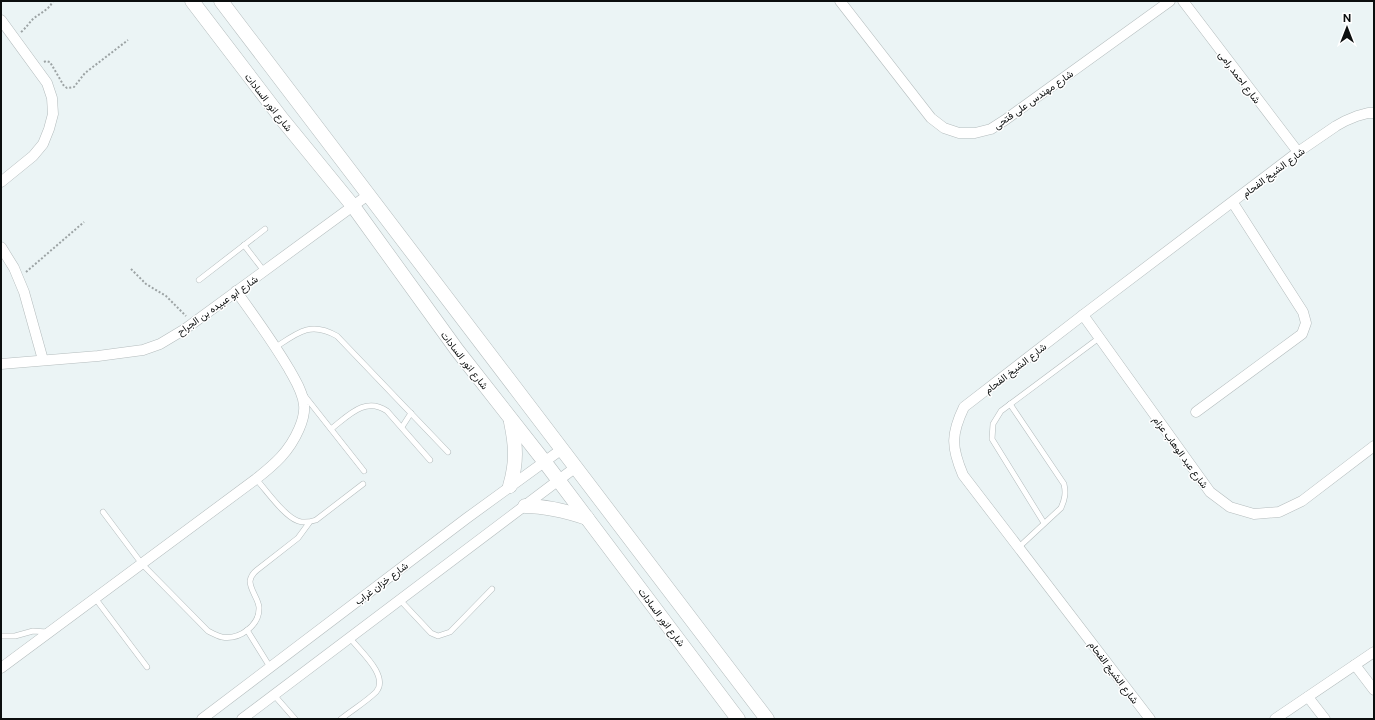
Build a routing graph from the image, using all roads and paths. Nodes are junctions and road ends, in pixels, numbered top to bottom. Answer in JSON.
{"nodes":[{"id":1,"x":53,"y":1,"type":"edge"},
{"id":2,"x":192,"y":1,"type":"edge"},
{"id":3,"x":222,"y":1,"type":"edge"},
{"id":4,"x":840,"y":1,"type":"edge"},
{"id":5,"x":1170,"y":1,"type":"edge"},
{"id":6,"x":1183,"y":1,"type":"edge"},
{"id":7,"x":1,"y":20,"type":"edge"},
{"id":8,"x":20,"y":33,"type":"dead end"},
{"id":9,"x":128,"y":40,"type":"dead end"},
{"id":10,"x":46,"y":61,"type":"dead end"},
{"id":11,"x":1374,"y":113,"type":"edge"},
{"id":12,"x":1298,"y":152,"type":"junction"},
{"id":13,"x":1,"y":182,"type":"edge"},
{"id":14,"x":368,"y":195,"type":"junction"},
{"id":15,"x":1233,"y":203,"type":"junction"},
{"id":16,"x":353,"y":206,"type":"junction"},
{"id":17,"x":84,"y":222,"type":"dead end"},
{"id":18,"x":265,"y":229,"type":"dead end"},
{"id":19,"x":244,"y":245,"type":"junction"},
{"id":20,"x":1,"y":247,"type":"edge"},
{"id":21,"x":131,"y":269,"type":"dead end"},
{"id":22,"x":28,"y":271,"type":"dead end"},
{"id":23,"x":264,"y":271,"type":"junction"},
{"id":24,"x":199,"y":280,"type":"dead end"},
{"id":25,"x":236,"y":291,"type":"junction"},
{"id":26,"x":1082,"y":315,"type":"junction"},
{"id":27,"x":192,"y":323,"type":"junction"},
{"id":28,"x":1099,"y":338,"type":"junction"},
{"id":29,"x":276,"y":347,"type":"junction"},
{"id":30,"x":43,"y":360,"type":"junction"},
{"id":31,"x":1,"y":364,"type":"edge"},
{"id":32,"x":301,"y":391,"type":"junction"},
{"id":33,"x":1010,"y":404,"type":"junction"},
{"id":34,"x":1196,"y":412,"type":"dead end"},
{"id":35,"x":411,"y":413,"type":"junction"},
{"id":36,"x":510,"y":417,"type":"junction"},
{"id":37,"x":402,"y":427,"type":"junction"},
{"id":38,"x":331,"y":428,"type":"junction"},
{"id":39,"x":1374,"y":446,"type":"edge"},
{"id":40,"x":562,"y":449,"type":"junction"},
{"id":41,"x":448,"y":452,"type":"dead end"},
{"id":42,"x":430,"y":460,"type":"dead end"},
{"id":43,"x":544,"y":461,"type":"junction"},
{"id":44,"x":576,"y":467,"type":"junction"},
{"id":45,"x":364,"y":470,"type":"dead end"},
{"id":46,"x":256,"y":479,"type":"junction"},
{"id":47,"x":559,"y":481,"type":"junction"},
{"id":48,"x":363,"y":484,"type":"dead end"},
{"id":49,"x":510,"y":486,"type":"junction"},
{"id":50,"x":525,"y":506,"type":"junction"},
{"id":51,"x":103,"y":512,"type":"dead end"},
{"id":52,"x":587,"y":518,"type":"junction"},
{"id":53,"x":309,"y":523,"type":"junction"},
{"id":54,"x":1044,"y":523,"type":"junction"},
{"id":55,"x":1019,"y":547,"type":"junction"},
{"id":56,"x":142,"y":564,"type":"junction"},
{"id":57,"x":492,"y":589,"type":"dead end"},
{"id":58,"x":95,"y":598,"type":"junction"},
{"id":59,"x":400,"y":600,"type":"junction"},
{"id":60,"x":248,"y":630,"type":"junction"},
{"id":61,"x":48,"y":632,"type":"junction"},
{"id":62,"x":1,"y":636,"type":"edge"},
{"id":63,"x":350,"y":638,"type":"junction"},
{"id":64,"x":1374,"y":652,"type":"edge"},
{"id":65,"x":1355,"y":665,"type":"junction"},
{"id":66,"x":147,"y":667,"type":"dead end"},
{"id":67,"x":270,"y":667,"type":"junction"},
{"id":68,"x":1,"y":668,"type":"edge"},
{"id":69,"x":1374,"y":690,"type":"edge"},
{"id":70,"x":274,"y":695,"type":"junction"},
{"id":71,"x":1308,"y":697,"type":"junction"},
{"id":72,"x":202,"y":719,"type":"edge"},
{"id":73,"x":242,"y":719,"type":"edge"},
{"id":74,"x":295,"y":719,"type":"edge"},
{"id":75,"x":341,"y":719,"type":"edge"},
{"id":76,"x":738,"y":719,"type":"edge"},
{"id":77,"x":766,"y":719,"type":"edge"},
{"id":78,"x":1150,"y":719,"type":"edge"},
{"id":79,"x":1275,"y":719,"type":"edge"},
{"id":80,"x":1324,"y":719,"type":"edge"}],
"edges":[{"from":1,"to":8,"type":"path"},
{"from":2,"to":16,"type":"street","name":"شارع انور السادات"},
{"from":3,"to":14,"type":"street"},
{"from":4,"to":5,"type":"street","name":"شارع مهندس على فتحى"},
{"from":6,"to":12,"type":"street","name":"شارع احمد رامى"},
{"from":7,"to":13,"type":"street"},
{"from":9,"to":10,"type":"path"},
{"from":11,"to":12,"type":"street","name":"شارع الشيخ الفحام"},
{"from":12,"to":15,"type":"street","name":"شارع الشيخ الفحام"},
{"from":14,"to":16,"type":"street","name":"شارع ابو عبيده بن الجراح"},
{"from":14,"to":40,"type":"street"},
{"from":15,"to":26,"type":"street","name":"شارع الشيخ الفحام"},
{"from":15,"to":34,"type":"street"},
{"from":16,"to":23,"type":"street","name":"شارع ابو عبيده بن الجراح"},
{"from":16,"to":36,"type":"street","name":"شارع انور السادات"},
{"from":17,"to":22,"type":"path"},
{"from":18,"to":19,"type":"lane"},
{"from":19,"to":23,"type":"lane"},
{"from":19,"to":24,"type":"lane"},
{"from":20,"to":30,"type":"street"},
{"from":21,"to":27,"type":"path"},
{"from":23,"to":25,"type":"street","name":"شارع ابو عبيده بن الجراح"},
{"from":25,"to":27,"type":"street","name":"شارع ابو عبيده بن الجراح"},
{"from":25,"to":29,"type":"street"},
{"from":26,"to":28,"type":"street","name":"شارع عبد الوهاب عزام"},
{"from":26,"to":55,"type":"street","name":"شارع الشيخ الفحام"},
{"from":27,"to":30,"type":"street","name":"شارع ابو عبيده بن الجراح"},
{"from":28,"to":33,"type":"lane"},
{"from":28,"to":39,"type":"street","name":"شارع عبد الوهاب عزام"},
{"from":29,"to":32,"type":"street"},
{"from":29,"to":35,"type":"lane"},
{"from":30,"to":31,"type":"street","name":"شارع ابو عبيده بن الجراح"},
{"from":32,"to":38,"type":"lane"},
{"from":32,"to":46,"type":"street"},
{"from":33,"to":54,"type":"lane"},
{"from":33,"to":54,"type":"lane"},
{"from":35,"to":37,"type":"lane"},
{"from":35,"to":41,"type":"lane"},
{"from":36,"to":43,"type":"street","name":"شارع انور السادات"},
{"from":36,"to":49,"type":"street"},
{"from":37,"to":38,"type":"lane"},
{"from":37,"to":42,"type":"lane"},
{"from":38,"to":45,"type":"lane"},
{"from":40,"to":43,"type":"street","name":"شارع خزان غراب"},
{"from":40,"to":44,"type":"street"},
{"from":43,"to":47,"type":"street","name":"شارع انور السادات"},
{"from":43,"to":49,"type":"street","name":"شارع خزان غراب"},
{"from":44,"to":47,"type":"street"},
{"from":44,"to":77,"type":"street"},
{"from":46,"to":53,"type":"lane"},
{"from":46,"to":56,"type":"street"},
{"from":47,"to":50,"type":"street"},
{"from":47,"to":52,"type":"street","name":"شارع انور السادات"},
{"from":48,"to":53,"type":"lane"},
{"from":49,"to":67,"type":"street","name":"شارع خزان غراب"},
{"from":50,"to":52,"type":"street"},
{"from":50,"to":59,"type":"street"},
{"from":51,"to":56,"type":"lane"},
{"from":52,"to":76,"type":"street","name":"شارع انور السادات"},
{"from":53,"to":60,"type":"lane"},
{"from":54,"to":55,"type":"lane"},
{"from":55,"to":78,"type":"street","name":"شارع الشيخ الفحام"},
{"from":56,"to":58,"type":"street"},
{"from":56,"to":60,"type":"lane"},
{"from":57,"to":59,"type":"lane"},
{"from":58,"to":61,"type":"street"},
{"from":58,"to":66,"type":"lane"},
{"from":59,"to":63,"type":"street"},
{"from":60,"to":67,"type":"lane"},
{"from":61,"to":62,"type":"lane"},
{"from":61,"to":68,"type":"street"},
{"from":63,"to":70,"type":"street"},
{"from":63,"to":75,"type":"lane"},
{"from":64,"to":65,"type":"street"},
{"from":65,"to":69,"type":"street"},
{"from":65,"to":71,"type":"street"},
{"from":67,"to":72,"type":"street","name":"شارع خزان غراب"},
{"from":70,"to":73,"type":"street"},
{"from":70,"to":74,"type":"lane"},
{"from":71,"to":79,"type":"street"},
{"from":71,"to":80,"type":"street"}]}
